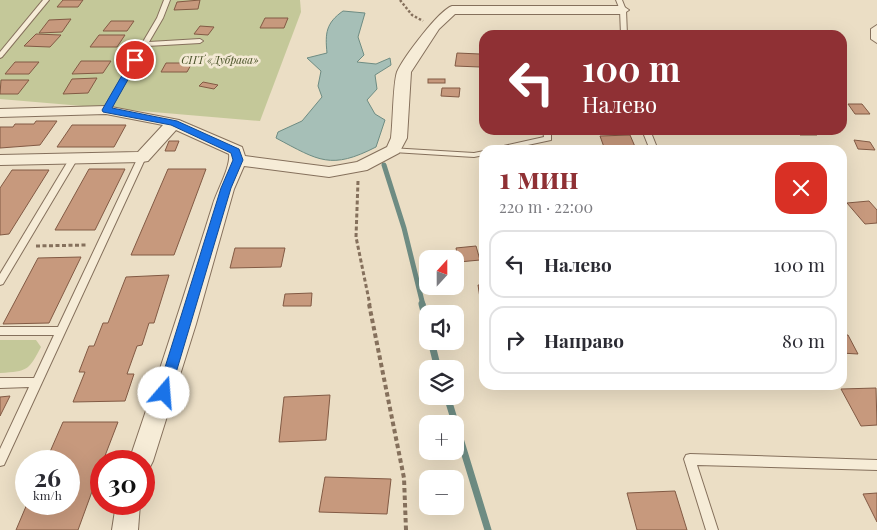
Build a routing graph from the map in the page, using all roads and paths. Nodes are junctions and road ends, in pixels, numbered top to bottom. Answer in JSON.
{"nodes":[{"id":1,"x":46,"y":0,"type":"edge"},
{"id":2,"x":167,"y":0,"type":"edge"},
{"id":3,"x":400,"y":0,"type":"edge"},
{"id":4,"x":621,"y":5,"type":"edge"},
{"id":5,"x":434,"y":27,"type":"junction"},
{"id":6,"x":877,"y":29,"type":"edge"},
{"id":7,"x":624,"y":30,"type":"edge"},
{"id":8,"x":877,"y":39,"type":"edge"},
{"id":9,"x":200,"y":41,"type":"dead end"},
{"id":10,"x":144,"y":44,"type":"junction"},
{"id":11,"x":0,"y":56,"type":"edge"},
{"id":12,"x":106,"y":110,"type":"junction"},
{"id":13,"x":0,"y":113,"type":"edge"},
{"id":14,"x":174,"y":123,"type":"junction"},
{"id":15,"x":548,"y":135,"type":"edge"},
{"id":16,"x":517,"y":145,"type":"edge"},
{"id":17,"x":393,"y":150,"type":"junction"},
{"id":18,"x":479,"y":154,"type":"edge"},
{"id":19,"x":74,"y":158,"type":"junction"},
{"id":20,"x":142,"y":158,"type":"junction"},
{"id":21,"x":0,"y":160,"type":"edge"},
{"id":22,"x":238,"y":160,"type":"junction"},
{"id":23,"x":360,"y":166,"type":"junction"},
{"id":24,"x":101,"y":244,"type":"junction"},
{"id":25,"x":21,"y":246,"type":"junction"},
{"id":26,"x":0,"y":282,"type":"edge"},
{"id":27,"x":0,"y":331,"type":"edge"},
{"id":28,"x":60,"y":331,"type":"junction"},
{"id":29,"x":38,"y":382,"type":"junction"},
{"id":30,"x":0,"y":383,"type":"edge"},
{"id":31,"x":145,"y":450,"type":"edge"},
{"id":32,"x":0,"y":461,"type":"edge"},
{"id":33,"x":877,"y":465,"type":"edge"},
{"id":34,"x":127,"y":515,"type":"edge"},
{"id":35,"x":125,"y":530,"type":"edge"},
{"id":36,"x":406,"y":530,"type":"edge"},
{"id":37,"x":712,"y":530,"type":"edge"}],
"edges":[{"from":1,"to":11,"type":"lane"},
{"from":2,"to":10,"type":"lane"},
{"from":3,"to":5,"type":"path"},
{"from":4,"to":5,"type":"street"},
{"from":4,"to":7,"type":"lane"},
{"from":5,"to":17,"type":"street"},
{"from":6,"to":8,"type":"street"},
{"from":9,"to":10,"type":"lane"},
{"from":10,"to":12,"type":"lane"},
{"from":12,"to":13,"type":"street"},
{"from":12,"to":14,"type":"street"},
{"from":14,"to":20,"type":"street"},
{"from":14,"to":22,"type":"street"},
{"from":15,"to":16,"type":"lane"},
{"from":17,"to":18,"type":"lane"},
{"from":17,"to":23,"type":"street"},
{"from":19,"to":20,"type":"street"},
{"from":19,"to":21,"type":"street"},
{"from":19,"to":25,"type":"lane"},
{"from":20,"to":24,"type":"lane"},
{"from":22,"to":23,"type":"street"},
{"from":22,"to":31,"type":"street"},
{"from":23,"to":36,"type":"path"},
{"from":24,"to":25,"type":"path"},
{"from":24,"to":28,"type":"lane"},
{"from":25,"to":26,"type":"lane"},
{"from":27,"to":28,"type":"lane"},
{"from":28,"to":29,"type":"lane"},
{"from":29,"to":30,"type":"lane"},
{"from":29,"to":32,"type":"lane"},
{"from":33,"to":37,"type":"lane"},
{"from":34,"to":35,"type":"street"}]}
